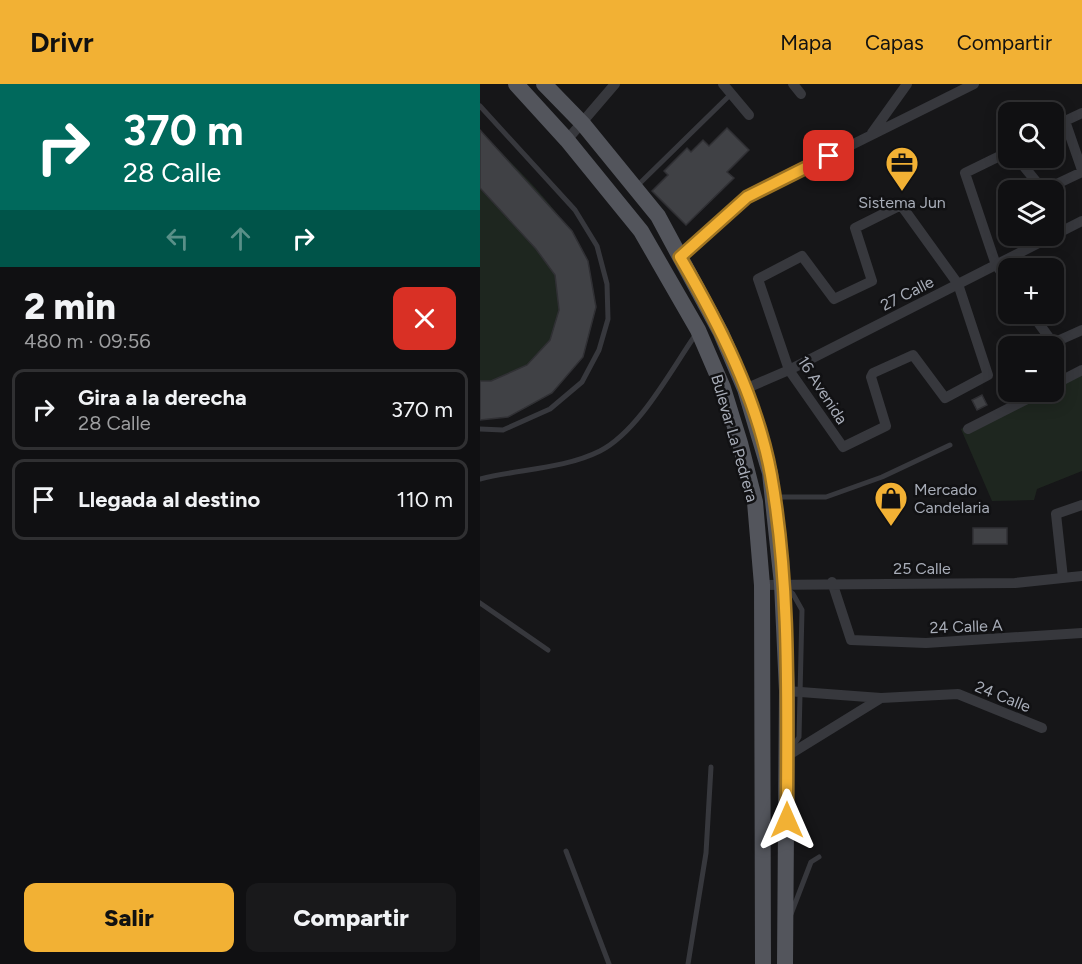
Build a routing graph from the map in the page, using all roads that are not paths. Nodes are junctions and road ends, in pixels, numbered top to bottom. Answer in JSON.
{"nodes":[{"id":1,"x":516,"y":84,"type":"edge"},
{"id":2,"x":615,"y":84,"type":"edge"},
{"id":3,"x":723,"y":84,"type":"edge"},
{"id":4,"x":793,"y":84,"type":"edge"},
{"id":5,"x":907,"y":84,"type":"edge"},
{"id":6,"x":974,"y":84,"type":"edge"},
{"id":7,"x":546,"y":85,"type":"edge"},
{"id":8,"x":731,"y":94,"type":"junction"},
{"id":9,"x":801,"y":94,"type":"dead end"},
{"id":10,"x":532,"y":101,"type":"junction"},
{"id":11,"x":480,"y":106,"type":"edge"},
{"id":12,"x":1082,"y":113,"type":"edge"},
{"id":13,"x":748,"y":115,"type":"dead end"},
{"id":14,"x":583,"y":124,"type":"junction"},
{"id":15,"x":870,"y":136,"type":"junction"},
{"id":16,"x":567,"y":140,"type":"junction"},
{"id":17,"x":998,"y":157,"type":"edge"},
{"id":18,"x":1025,"y":168,"type":"edge"},
{"id":19,"x":1082,"y":171,"type":"edge"},
{"id":20,"x":1036,"y":180,"type":"edge"},
{"id":21,"x":1064,"y":180,"type":"edge"},
{"id":22,"x":634,"y":188,"type":"junction"},
{"id":23,"x":1082,"y":221,"type":"edge"},
{"id":24,"x":680,"y":257,"type":"junction"},
{"id":25,"x":996,"y":265,"type":"junction"},
{"id":26,"x":998,"y":268,"type":"edge"},
{"id":27,"x":958,"y":284,"type":"junction"},
{"id":28,"x":1039,"y":324,"type":"edge"},
{"id":29,"x":698,"y":330,"type":"junction"},
{"id":30,"x":1082,"y":330,"type":"edge"},
{"id":31,"x":789,"y":370,"type":"junction"},
{"id":32,"x":1082,"y":370,"type":"edge"},
{"id":33,"x":1064,"y":379,"type":"edge"},
{"id":34,"x":745,"y":389,"type":"junction"},
{"id":35,"x":1021,"y":402,"type":"edge"},
{"id":36,"x":480,"y":429,"type":"edge"},
{"id":37,"x":968,"y":429,"type":"dead end"},
{"id":38,"x":950,"y":445,"type":"dead end"},
{"id":39,"x":480,"y":479,"type":"edge"},
{"id":40,"x":774,"y":497,"type":"junction"},
{"id":41,"x":1082,"y":505,"type":"edge"},
{"id":42,"x":1082,"y":576,"type":"edge"},
{"id":43,"x":1064,"y":579,"type":"junction"},
{"id":44,"x":832,"y":582,"type":"junction"},
{"id":45,"x":782,"y":584,"type":"junction"},
{"id":46,"x":762,"y":585,"type":"junction"},
{"id":47,"x":480,"y":603,"type":"edge"},
{"id":48,"x":1082,"y":633,"type":"edge"},
{"id":49,"x":549,"y":650,"type":"dead end"},
{"id":50,"x":794,"y":692,"type":"junction"},
{"id":51,"x":881,"y":698,"type":"junction"},
{"id":52,"x":1042,"y":728,"type":"dead end"},
{"id":53,"x":787,"y":756,"type":"junction"},
{"id":54,"x":711,"y":767,"type":"dead end"},
{"id":55,"x":566,"y":851,"type":"dead end"},
{"id":56,"x":819,"y":857,"type":"dead end"},
{"id":57,"x":786,"y":926,"type":"junction"},
{"id":58,"x":609,"y":964,"type":"edge"},
{"id":59,"x":688,"y":964,"type":"edge"},
{"id":60,"x":763,"y":964,"type":"edge"},
{"id":61,"x":784,"y":964,"type":"edge"}],
"edges":[{"from":1,"to":10,"type":"main road","name":"Bulevar La Pedrera"},
{"from":2,"to":14,"type":"street"},
{"from":3,"to":8,"type":"street"},
{"from":4,"to":9,"type":"street"},
{"from":5,"to":15,"type":"street"},
{"from":6,"to":15,"type":"street"},
{"from":7,"to":10,"type":"street"},
{"from":7,"to":14,"type":"main road","name":"Bulevar La Pedrera"},
{"from":8,"to":13,"type":"street"},
{"from":8,"to":22,"type":"lane"},
{"from":10,"to":16,"type":"main road","name":"Bulevar La Pedrera"},
{"from":11,"to":36,"type":"lane"},
{"from":12,"to":19,"type":"street"},
{"from":14,"to":16,"type":"street"},
{"from":14,"to":22,"type":"main road","name":"Bulevar La Pedrera"},
{"from":15,"to":24,"type":"street"},
{"from":16,"to":29,"type":"main road","name":"Bulevar La Pedrera"},
{"from":17,"to":25,"type":"street"},
{"from":18,"to":20,"type":"street"},
{"from":19,"to":21,"type":"street"},
{"from":22,"to":24,"type":"main road","name":"Bulevar La Pedrera"},
{"from":23,"to":25,"type":"street","name":"27 Calle"},
{"from":24,"to":34,"type":"main road","name":"Bulevar La Pedrera"},
{"from":25,"to":26,"type":"street"},
{"from":25,"to":27,"type":"street","name":"27 Calle"},
{"from":27,"to":31,"type":"street","name":"27 Calle"},
{"from":27,"to":31,"type":"street","name":"16 Avenida"},
{"from":27,"to":31,"type":"street","name":"16 Avenida"},
{"from":28,"to":30,"type":"street"},
{"from":29,"to":39,"type":"lane"},
{"from":29,"to":46,"type":"main road","name":"Bulevar La Pedrera"},
{"from":31,"to":34,"type":"street","name":"27 Calle"},
{"from":32,"to":33,"type":"street"},
{"from":34,"to":40,"type":"main road","name":"Bulevar La Pedrera"},
{"from":35,"to":37,"type":"street"},
{"from":38,"to":40,"type":"lane"},
{"from":40,"to":45,"type":"main road","name":"Bulevar La Pedrera"},
{"from":41,"to":43,"type":"street"},
{"from":42,"to":43,"type":"street","name":"25 Calle"},
{"from":43,"to":44,"type":"street","name":"25 Calle"},
{"from":44,"to":45,"type":"street","name":"25 Calle"},
{"from":44,"to":48,"type":"street","name":"24 Calle A"},
{"from":45,"to":46,"type":"street","name":"25 Calle"},
{"from":45,"to":50,"type":"main road","name":"Bulevar La Pedrera"},
{"from":46,"to":60,"type":"main road","name":"Bulevar La Pedrera"},
{"from":47,"to":49,"type":"lane"},
{"from":50,"to":51,"type":"street","name":"24 Calle"},
{"from":50,"to":53,"type":"main road","name":"Bulevar La Pedrera"},
{"from":51,"to":52,"type":"street","name":"24 Calle"},
{"from":51,"to":53,"type":"street","name":"24 Calle"},
{"from":53,"to":57,"type":"main road","name":"Bulevar La Pedrera"},
{"from":54,"to":59,"type":"lane"},
{"from":55,"to":58,"type":"lane"},
{"from":56,"to":57,"type":"lane"},
{"from":57,"to":61,"type":"main road","name":"Bulevar La Pedrera"}]}
